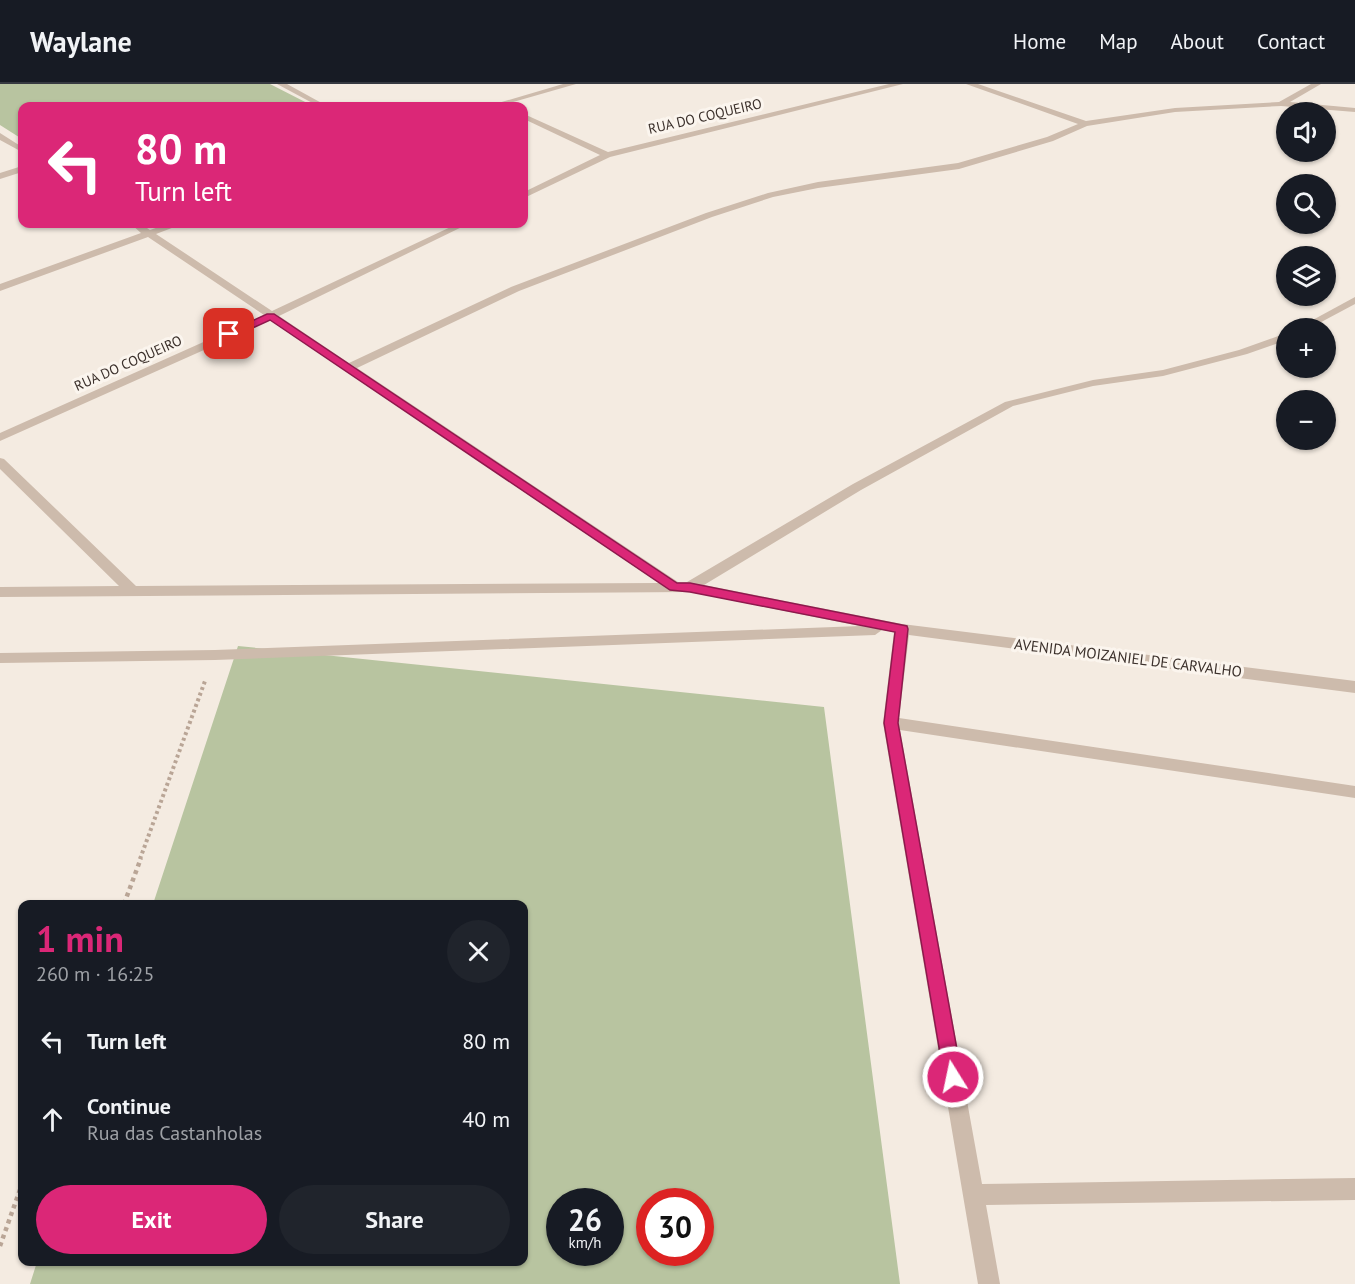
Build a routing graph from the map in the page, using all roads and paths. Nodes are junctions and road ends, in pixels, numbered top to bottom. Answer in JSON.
{"nodes":[{"id":1,"x":281,"y":84,"type":"edge"},
{"id":2,"x":572,"y":84,"type":"edge"},
{"id":3,"x":899,"y":84,"type":"edge"},
{"id":4,"x":970,"y":84,"type":"edge"},
{"id":5,"x":1317,"y":84,"type":"edge"},
{"id":6,"x":315,"y":102,"type":"edge"},
{"id":7,"x":511,"y":102,"type":"edge"},
{"id":8,"x":1285,"y":102,"type":"edge"},
{"id":9,"x":1276,"y":104,"type":"edge"},
{"id":10,"x":1336,"y":108,"type":"edge"},
{"id":11,"x":1355,"y":110,"type":"edge"},
{"id":12,"x":528,"y":118,"type":"edge"},
{"id":13,"x":1085,"y":124,"type":"junction"},
{"id":14,"x":0,"y":136,"type":"edge"},
{"id":15,"x":18,"y":147,"type":"edge"},
{"id":16,"x":607,"y":155,"type":"junction"},
{"id":17,"x":18,"y":170,"type":"edge"},
{"id":18,"x":0,"y":176,"type":"edge"},
{"id":19,"x":528,"y":193,"type":"edge"},
{"id":20,"x":141,"y":228,"type":"edge"},
{"id":21,"x":163,"y":228,"type":"edge"},
{"id":22,"x":456,"y":228,"type":"edge"},
{"id":23,"x":149,"y":233,"type":"junction"},
{"id":24,"x":0,"y":288,"type":"edge"},
{"id":25,"x":1355,"y":300,"type":"edge"},
{"id":26,"x":271,"y":316,"type":"junction"},
{"id":27,"x":1322,"y":318,"type":"edge"},
{"id":28,"x":1276,"y":340,"type":"edge"},
{"id":29,"x":350,"y":367,"type":"junction"},
{"id":30,"x":0,"y":437,"type":"edge"},
{"id":31,"x":0,"y":462,"type":"edge"},
{"id":32,"x":675,"y":587,"type":"junction"},
{"id":33,"x":690,"y":587,"type":"junction"},
{"id":34,"x":131,"y":590,"type":"junction"},
{"id":35,"x":0,"y":592,"type":"edge"},
{"id":36,"x":902,"y":629,"type":"junction"},
{"id":37,"x":215,"y":655,"type":"junction"},
{"id":38,"x":0,"y":658,"type":"edge"},
{"id":39,"x":1355,"y":687,"type":"edge"},
{"id":40,"x":891,"y":723,"type":"junction"},
{"id":41,"x":1355,"y":792,"type":"edge"},
{"id":42,"x":125,"y":900,"type":"edge"},
{"id":43,"x":1355,"y":1189,"type":"edge"},
{"id":44,"x":18,"y":1195,"type":"edge"},
{"id":45,"x":974,"y":1195,"type":"junction"},
{"id":46,"x":0,"y":1246,"type":"edge"},
{"id":47,"x":989,"y":1284,"type":"edge"}],
"edges":[{"from":1,"to":6,"type":"street"},
{"from":2,"to":7,"type":"street"},
{"from":3,"to":16,"type":"street","name":"RUA DO COQUEIRO"},
{"from":4,"to":13,"type":"street"},
{"from":5,"to":8,"type":"street"},
{"from":9,"to":13,"type":"street"},
{"from":10,"to":11,"type":"street"},
{"from":12,"to":16,"type":"street"},
{"from":13,"to":29,"type":"street"},
{"from":14,"to":15,"type":"street"},
{"from":16,"to":19,"type":"street","name":"RUA DO COQUEIRO"},
{"from":17,"to":18,"type":"street"},
{"from":20,"to":23,"type":"street"},
{"from":21,"to":23,"type":"street"},
{"from":22,"to":26,"type":"street","name":"RUA DO COQUEIRO"},
{"from":23,"to":24,"type":"street"},
{"from":23,"to":26,"type":"street"},
{"from":25,"to":27,"type":"street"},
{"from":26,"to":29,"type":"street"},
{"from":26,"to":30,"type":"street","name":"RUA DO COQUEIRO"},
{"from":28,"to":33,"type":"street"},
{"from":29,"to":32,"type":"street"},
{"from":31,"to":34,"type":"street"},
{"from":32,"to":33,"type":"street"},
{"from":32,"to":34,"type":"street"},
{"from":33,"to":36,"type":"street"},
{"from":34,"to":35,"type":"street"},
{"from":36,"to":37,"type":"street"},
{"from":36,"to":39,"type":"street","name":"AVENIDA MOIZANIEL DE CARVALHO"},
{"from":36,"to":40,"type":"street"},
{"from":37,"to":38,"type":"street"},
{"from":37,"to":42,"type":"path"},
{"from":40,"to":41,"type":"street"},
{"from":40,"to":45,"type":"street"},
{"from":43,"to":45,"type":"street"},
{"from":44,"to":46,"type":"path"},
{"from":45,"to":47,"type":"street"}]}
